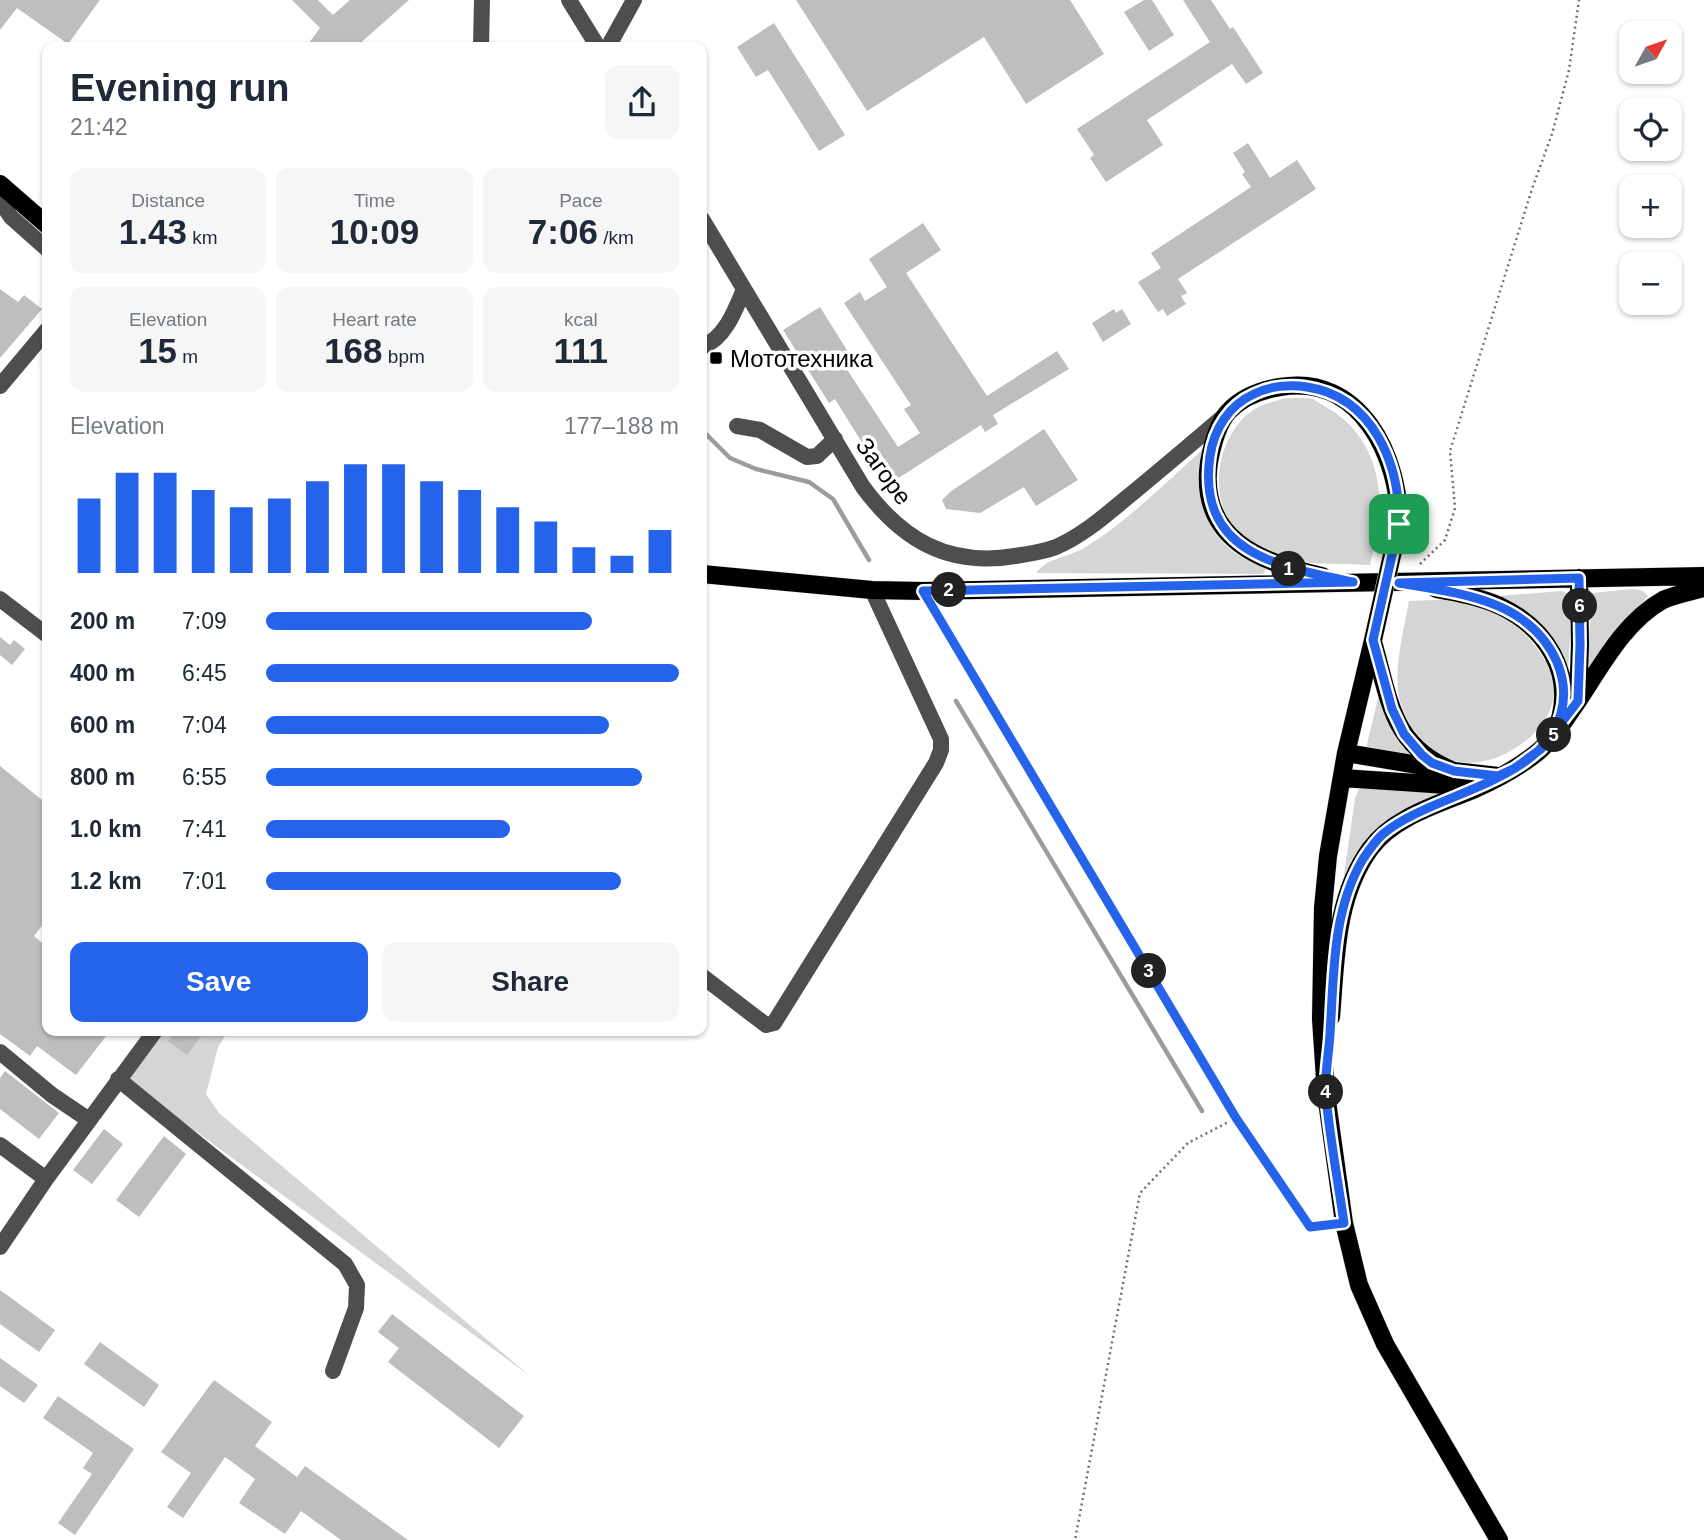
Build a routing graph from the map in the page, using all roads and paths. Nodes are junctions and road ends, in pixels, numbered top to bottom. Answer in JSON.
{"nodes":[{"id":1,"x":482,"y":0,"type":"edge"},
{"id":2,"x":569,"y":0,"type":"edge"},
{"id":3,"x":634,"y":0,"type":"edge"},
{"id":4,"x":1578,"y":0,"type":"edge"},
{"id":5,"x":481,"y":42,"type":"edge"},
{"id":6,"x":595,"y":42,"type":"edge"},
{"id":7,"x":611,"y":42,"type":"edge"},
{"id":8,"x":0,"y":184,"type":"edge"},
{"id":9,"x":0,"y":201,"type":"edge"},
{"id":10,"x":42,"y":221,"type":"edge"},
{"id":11,"x":707,"y":227,"type":"edge"},
{"id":12,"x":42,"y":244,"type":"edge"},
{"id":13,"x":744,"y":289,"type":"junction"},
{"id":14,"x":42,"y":336,"type":"edge"},
{"id":15,"x":707,"y":345,"type":"edge"},
{"id":16,"x":0,"y":386,"type":"edge"},
{"id":17,"x":1227,"y":413,"type":"junction"},
{"id":18,"x":737,"y":426,"type":"dead end"},
{"id":19,"x":835,"y":439,"type":"junction"},
{"id":20,"x":707,"y":574,"type":"edge"},
{"id":21,"x":1704,"y":576,"type":"edge"},
{"id":22,"x":1579,"y":578,"type":"junction"},
{"id":23,"x":1353,"y":582,"type":"junction"},
{"id":24,"x":1399,"y":583,"type":"junction"},
{"id":25,"x":1704,"y":588,"type":"edge"},
{"id":26,"x":872,"y":590,"type":"junction"},
{"id":27,"x":923,"y":591,"type":"junction"},
{"id":28,"x":0,"y":599,"type":"edge"},
{"id":29,"x":42,"y":631,"type":"edge"},
{"id":30,"x":1373,"y":640,"type":"junction"},
{"id":31,"x":1578,"y":701,"type":"junction"},
{"id":32,"x":1556,"y":733,"type":"junction"},
{"id":33,"x":1346,"y":753,"type":"junction"},
{"id":34,"x":1454,"y":771,"type":"junction"},
{"id":35,"x":1498,"y":776,"type":"junction"},
{"id":36,"x":1342,"y":778,"type":"junction"},
{"id":37,"x":1479,"y":787,"type":"junction"},
{"id":38,"x":707,"y":980,"type":"edge"},
{"id":39,"x":151,"y":1036,"type":"edge"},
{"id":40,"x":0,"y":1052,"type":"edge"},
{"id":41,"x":118,"y":1079,"type":"junction"},
{"id":42,"x":1326,"y":1094,"type":"junction"},
{"id":43,"x":1236,"y":1118,"type":"junction"},
{"id":44,"x":89,"y":1119,"type":"junction"},
{"id":45,"x":0,"y":1145,"type":"edge"},
{"id":46,"x":46,"y":1180,"type":"junction"},
{"id":47,"x":1344,"y":1223,"type":"junction"},
{"id":48,"x":0,"y":1247,"type":"edge"},
{"id":49,"x":333,"y":1371,"type":"dead end"},
{"id":50,"x":1076,"y":1540,"type":"edge"},
{"id":51,"x":1499,"y":1540,"type":"edge"}],
"edges":[{"from":1,"to":5,"type":"street"},
{"from":2,"to":6,"type":"street"},
{"from":3,"to":7,"type":"street"},
{"from":4,"to":24,"type":"path"},
{"from":8,"to":10,"type":"main road"},
{"from":9,"to":12,"type":"street"},
{"from":11,"to":13,"type":"street","name":"Загоре"},
{"from":13,"to":15,"type":"street"},
{"from":13,"to":19,"type":"street","name":"Загоре"},
{"from":14,"to":16,"type":"street"},
{"from":17,"to":19,"type":"street","name":"Загоре"},
{"from":17,"to":23,"type":"main road"},
{"from":17,"to":30,"type":"main road","bridge":true},
{"from":18,"to":19,"type":"street"},
{"from":20,"to":26,"type":"main road"},
{"from":21,"to":22,"type":"main road"},
{"from":22,"to":24,"type":"main road"},
{"from":22,"to":31,"type":"main road"},
{"from":23,"to":24,"type":"main road"},
{"from":23,"to":27,"type":"main road"},
{"from":24,"to":32,"type":"main road"},
{"from":25,"to":31,"type":"main road"},
{"from":26,"to":27,"type":"main road"},
{"from":26,"to":38,"type":"street"},
{"from":27,"to":43,"type":"path"},
{"from":28,"to":29,"type":"street"},
{"from":30,"to":33,"type":"main road"},
{"from":30,"to":34,"type":"main road"},
{"from":31,"to":32,"type":"main road"},
{"from":32,"to":35,"type":"main road"},
{"from":33,"to":34,"type":"main road"},
{"from":33,"to":36,"type":"main road"},
{"from":34,"to":35,"type":"main road"},
{"from":35,"to":37,"type":"main road"},
{"from":36,"to":37,"type":"main road"},
{"from":36,"to":42,"type":"main road"},
{"from":37,"to":42,"type":"main road"},
{"from":39,"to":41,"type":"street"},
{"from":40,"to":44,"type":"street"},
{"from":41,"to":44,"type":"street"},
{"from":41,"to":49,"type":"street"},
{"from":42,"to":47,"type":"main road"},
{"from":43,"to":47,"type":"path"},
{"from":43,"to":50,"type":"path"},
{"from":44,"to":46,"type":"street"},
{"from":45,"to":46,"type":"street"},
{"from":46,"to":48,"type":"street"},
{"from":47,"to":51,"type":"main road"}]}
